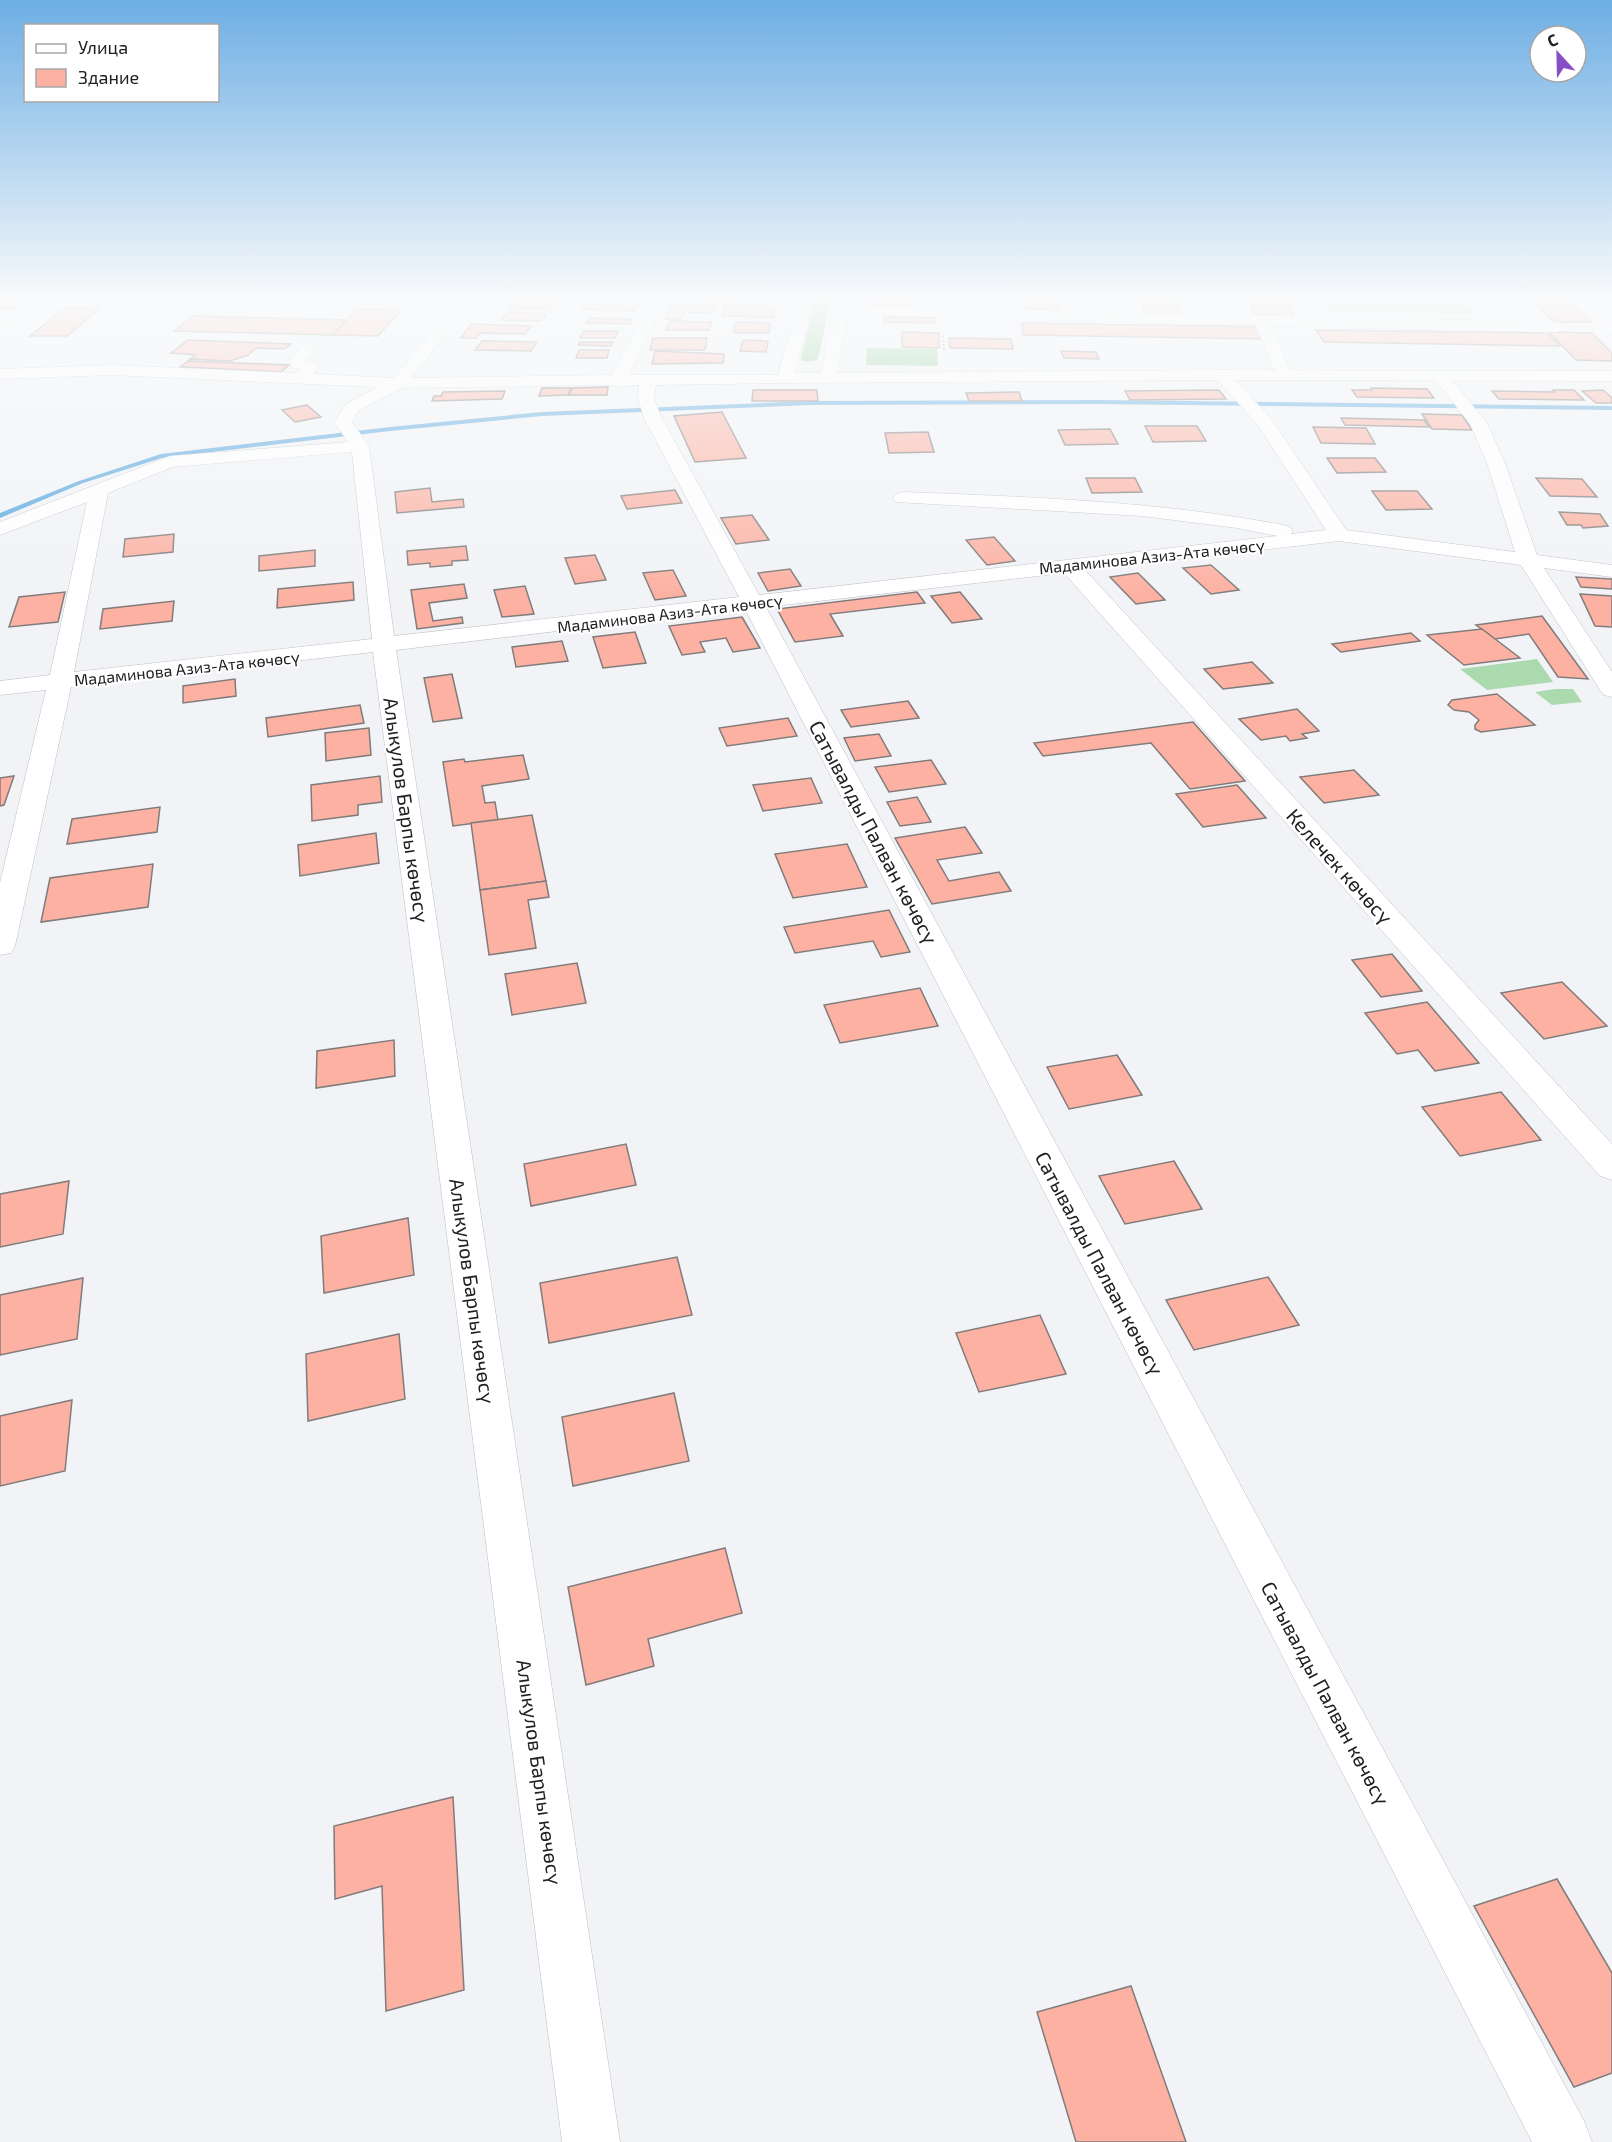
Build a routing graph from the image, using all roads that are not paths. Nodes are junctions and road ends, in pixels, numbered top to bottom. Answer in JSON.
{"nodes":[{"id":1,"x":370,"y":398,"type":"edge"},
{"id":2,"x":656,"y":398,"type":"edge"},
{"id":3,"x":1243,"y":398,"type":"edge"},
{"id":4,"x":1458,"y":398,"type":"edge"},
{"id":5,"x":649,"y":399,"type":"joint"},
{"id":6,"x":353,"y":437,"type":"junction"},
{"id":7,"x":99,"y":489,"type":"junction"},
{"id":8,"x":903,"y":498,"type":"dead end"},
{"id":9,"x":0,"y":529,"type":"edge"},
{"id":10,"x":1339,"y":535,"type":"junction"},
{"id":11,"x":1314,"y":538,"type":"junction"},
{"id":12,"x":1528,"y":560,"type":"junction"},
{"id":13,"x":1069,"y":565,"type":"junction"},
{"id":14,"x":1612,"y":571,"type":"edge"},
{"id":15,"x":753,"y":603,"type":"junction"},
{"id":16,"x":384,"y":645,"type":"junction"},
{"id":17,"x":60,"y":682,"type":"junction"},
{"id":18,"x":0,"y":688,"type":"edge"},
{"id":19,"x":1612,"y":690,"type":"edge"},
{"id":20,"x":0,"y":946,"type":"edge"},
{"id":21,"x":1612,"y":1167,"type":"edge"},
{"id":22,"x":591,"y":2142,"type":"edge"},
{"id":23,"x":1563,"y":2142,"type":"edge"}],
"edges":[{"from":1,"to":6,"type":"street"},
{"from":2,"to":5,"type":"street"},
{"from":3,"to":10,"type":"street"},
{"from":4,"to":12,"type":"street"},
{"from":5,"to":15,"type":"street","name":"Сатывалды Палван көчөсү"},
{"from":6,"to":7,"type":"street"},
{"from":6,"to":16,"type":"street","name":"Алыкулов Барпы көчөсү"},
{"from":7,"to":9,"type":"street"},
{"from":7,"to":17,"type":"street"},
{"from":8,"to":11,"type":"street"},
{"from":10,"to":11,"type":"street","name":"Мадаминова Азиз-Ата көчөсү"},
{"from":10,"to":12,"type":"street","name":"Мадаминова Азиз-Ата көчөсү"},
{"from":11,"to":13,"type":"street","name":"Мадаминова Азиз-Ата көчөсү"},
{"from":12,"to":14,"type":"street","name":"Мадаминова Азиз-Ата көчөсү"},
{"from":12,"to":19,"type":"street"},
{"from":13,"to":15,"type":"street","name":"Мадаминова Азиз-Ата көчөсү"},
{"from":13,"to":21,"type":"street","name":"Келечек көчөсү"},
{"from":15,"to":16,"type":"street","name":"Мадаминова Азиз-Ата көчөсү"},
{"from":15,"to":23,"type":"street","name":"Сатывалды Палван көчөсү"},
{"from":16,"to":17,"type":"street","name":"Мадаминова Азиз-Ата көчөсү"},
{"from":16,"to":22,"type":"street","name":"Алыкулов Барпы көчөсү"},
{"from":17,"to":18,"type":"street","name":"Мадаминова Азиз-Ата көчөсү"},
{"from":17,"to":20,"type":"street"}]}
